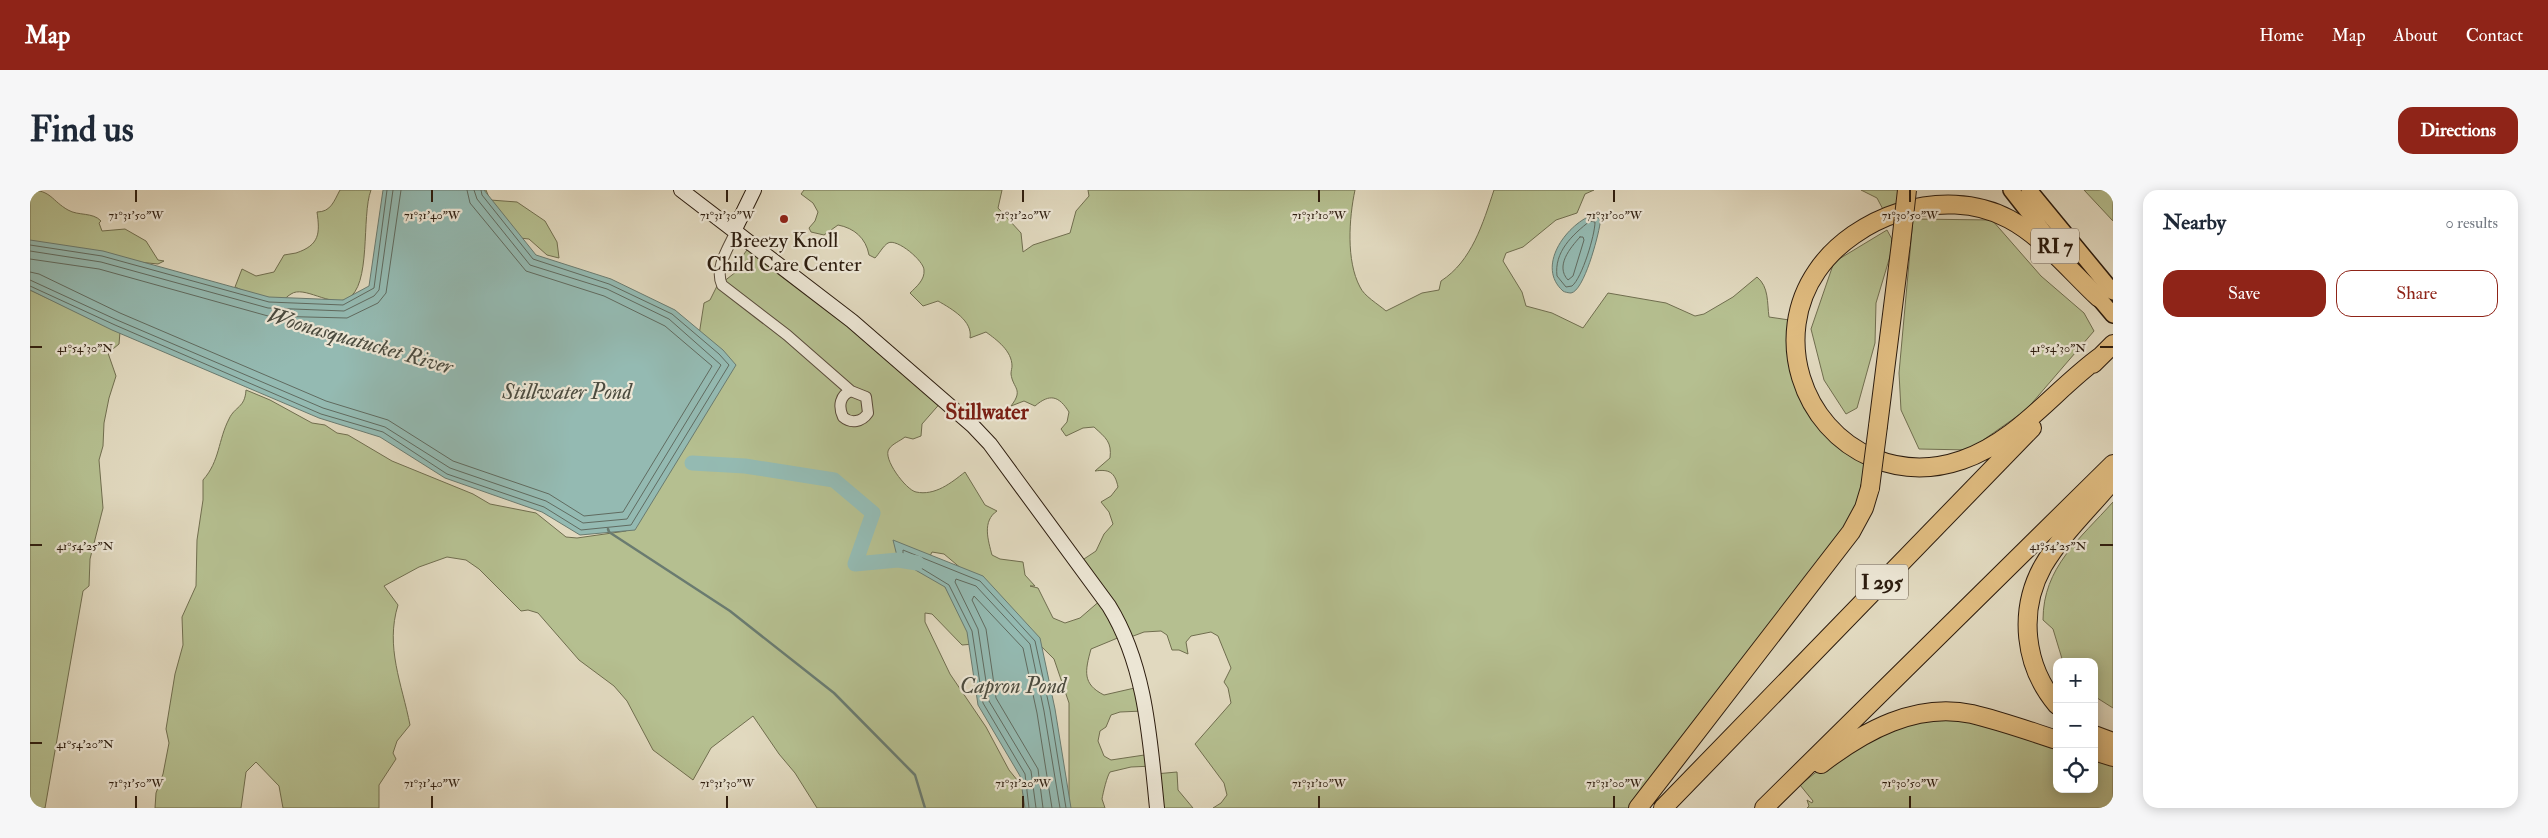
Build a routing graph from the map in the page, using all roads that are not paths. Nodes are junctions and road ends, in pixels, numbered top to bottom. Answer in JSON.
{"nodes":[{"id":1,"x":681,"y":190,"type":"edge"},
{"id":2,"x":754,"y":190,"type":"edge"},
{"id":3,"x":1908,"y":190,"type":"edge"},
{"id":4,"x":2011,"y":190,"type":"edge"},
{"id":5,"x":2029,"y":190,"type":"edge"},
{"id":6,"x":736,"y":230,"type":"junction"},
{"id":7,"x":2106,"y":295,"type":"edge"},
{"id":8,"x":2113,"y":315,"type":"edge"},
{"id":9,"x":2107,"y":350,"type":"edge"},
{"id":10,"x":851,"y":391,"type":"dead end"},
{"id":11,"x":2113,"y":464,"type":"edge"},
{"id":12,"x":2113,"y":480,"type":"edge"},
{"id":13,"x":2056,"y":703,"type":"edge"},
{"id":14,"x":2098,"y":736,"type":"edge"},
{"id":15,"x":2053,"y":739,"type":"edge"},
{"id":16,"x":2113,"y":742,"type":"edge"},
{"id":17,"x":2098,"y":752,"type":"edge"},
{"id":18,"x":2113,"y":756,"type":"edge"},
{"id":19,"x":1157,"y":808,"type":"edge"},
{"id":20,"x":1638,"y":808,"type":"edge"},
{"id":21,"x":1663,"y":808,"type":"edge"},
{"id":22,"x":1765,"y":808,"type":"edge"}],
"edges":[{"from":1,"to":6,"type":"street"},
{"from":2,"to":6,"type":"street"},
{"from":3,"to":20,"type":"highway","bridge":true},
{"from":4,"to":7,"type":"main road","number":"RI 7"},
{"from":5,"to":7,"type":"main road","number":"RI 7"},
{"from":6,"to":10,"type":"street"},
{"from":6,"to":19,"type":"street"},
{"from":7,"to":8,"type":"main road","number":"RI 7"},
{"from":7,"to":9,"type":"highway"},
{"from":9,"to":21,"type":"highway","number":"I 295"},
{"from":11,"to":22,"type":"highway"},
{"from":12,"to":13,"type":"highway"},
{"from":14,"to":16,"type":"highway"},
{"from":15,"to":22,"type":"highway"},
{"from":17,"to":18,"type":"highway"}]}
